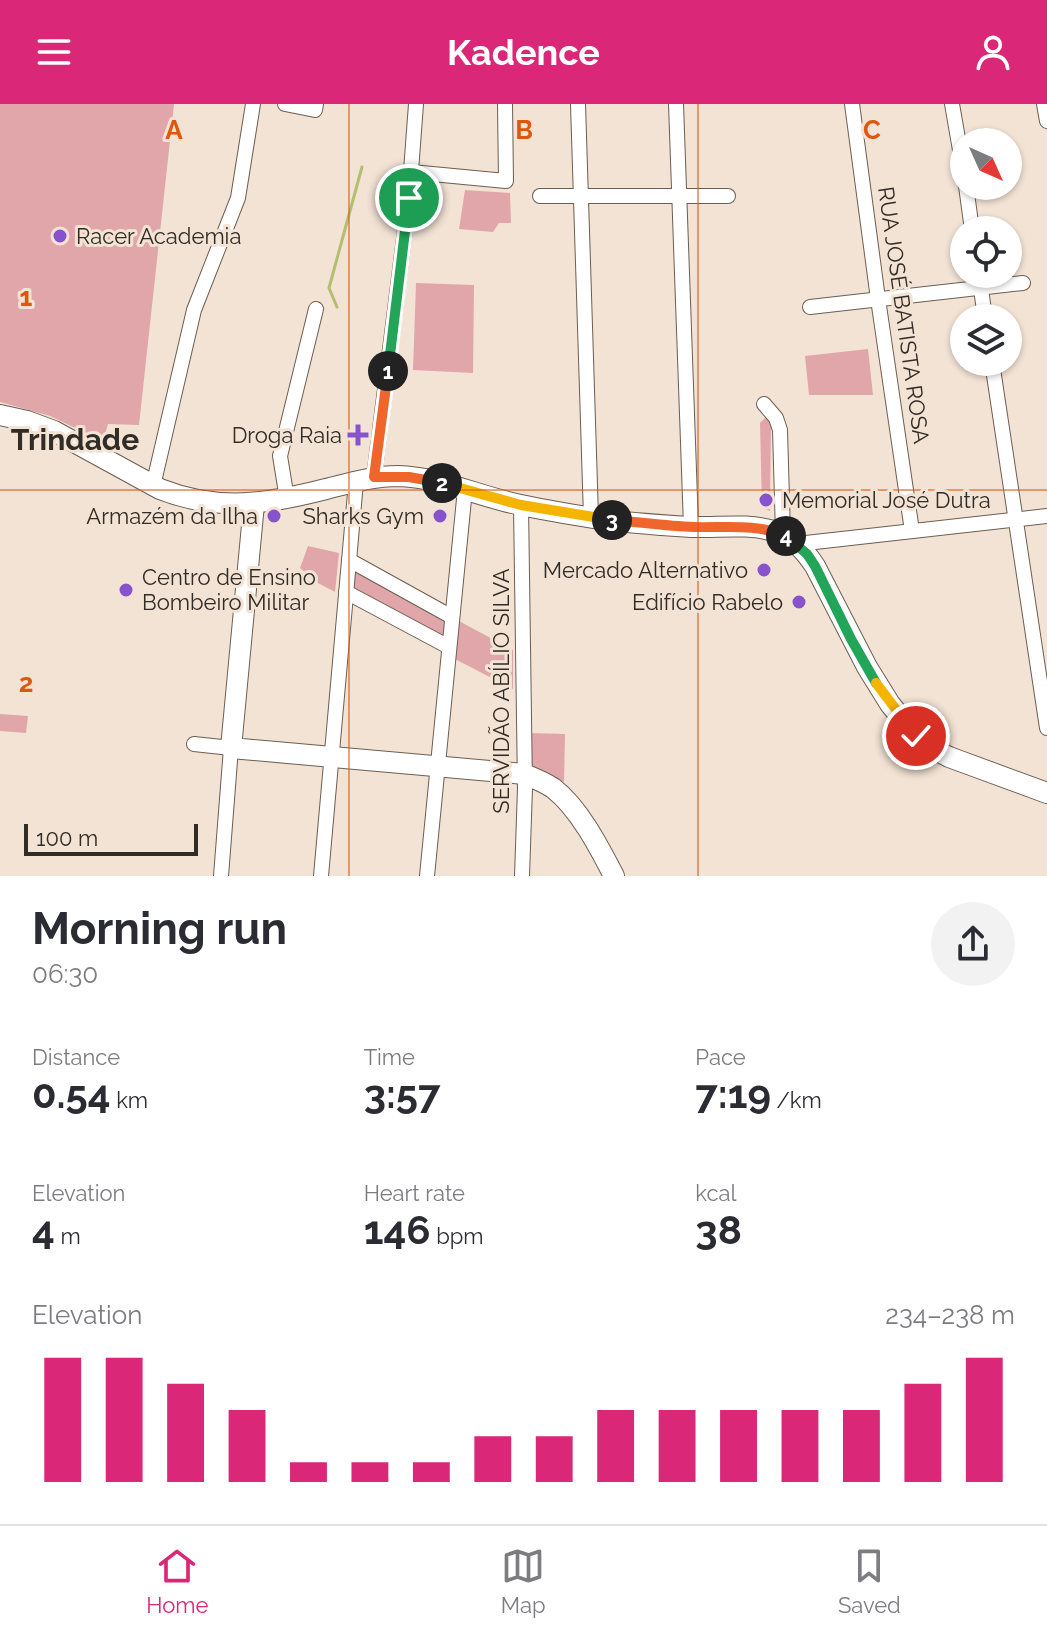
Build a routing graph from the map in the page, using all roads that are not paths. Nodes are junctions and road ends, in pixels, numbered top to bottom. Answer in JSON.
{"nodes":[{"id":1,"x":253,"y":104,"type":"edge"},
{"id":2,"x":285,"y":104,"type":"edge"},
{"id":3,"x":316,"y":104,"type":"edge"},
{"id":4,"x":416,"y":104,"type":"edge"},
{"id":5,"x":505,"y":104,"type":"edge"},
{"id":6,"x":578,"y":104,"type":"edge"},
{"id":7,"x":676,"y":104,"type":"edge"},
{"id":8,"x":852,"y":104,"type":"edge"},
{"id":9,"x":952,"y":104,"type":"edge"},
{"id":10,"x":1044,"y":104,"type":"edge"},
{"id":11,"x":1047,"y":121,"type":"edge"},
{"id":12,"x":956,"y":128,"type":"edge"},
{"id":13,"x":411,"y":172,"type":"junction"},
{"id":14,"x":540,"y":196,"type":"dead end"},
{"id":15,"x":581,"y":196,"type":"junction"},
{"id":16,"x":680,"y":196,"type":"junction"},
{"id":17,"x":728,"y":196,"type":"dead end"},
{"id":18,"x":950,"y":286,"type":"edge"},
{"id":19,"x":878,"y":299,"type":"junction"},
{"id":20,"x":810,"y":307,"type":"dead end"},
{"id":21,"x":316,"y":309,"type":"dead end"},
{"id":22,"x":994,"y":376,"type":"edge"},
{"id":23,"x":764,"y":404,"type":"dead end"},
{"id":24,"x":0,"y":415,"type":"edge"},
{"id":25,"x":365,"y":480,"type":"junction"},
{"id":26,"x":153,"y":486,"type":"junction"},
{"id":27,"x":465,"y":489,"type":"junction"},
{"id":28,"x":287,"y":499,"type":"junction"},
{"id":29,"x":254,"y":504,"type":"junction"},
{"id":30,"x":521,"y":505,"type":"junction"},
{"id":31,"x":1047,"y":516,"type":"edge"},
{"id":32,"x":591,"y":517,"type":"junction"},
{"id":33,"x":1015,"y":520,"type":"junction"},
{"id":34,"x":691,"y":527,"type":"junction"},
{"id":35,"x":912,"y":531,"type":"junction"},
{"id":36,"x":790,"y":539,"type":"junction"},
{"id":37,"x":349,"y":560,"type":"junction"},
{"id":38,"x":346,"y":592,"type":"junction"},
{"id":39,"x":452,"y":617,"type":"junction"},
{"id":40,"x":449,"y":647,"type":"junction"},
{"id":41,"x":1047,"y":728,"type":"edge"},
{"id":42,"x":194,"y":744,"type":"dead end"},
{"id":43,"x":231,"y":748,"type":"junction"},
{"id":44,"x":331,"y":757,"type":"junction"},
{"id":45,"x":438,"y":767,"type":"junction"},
{"id":46,"x":524,"y":774,"type":"junction"},
{"id":47,"x":1047,"y":793,"type":"edge"},
{"id":48,"x":221,"y":876,"type":"edge"},
{"id":49,"x":321,"y":876,"type":"edge"},
{"id":50,"x":427,"y":876,"type":"edge"},
{"id":51,"x":522,"y":876,"type":"edge"},
{"id":52,"x":614,"y":876,"type":"edge"}],
"edges":[{"from":1,"to":26,"type":"street"},
{"from":2,"to":3,"type":"street"},
{"from":4,"to":13,"type":"street"},
{"from":5,"to":13,"type":"street"},
{"from":6,"to":15,"type":"street"},
{"from":7,"to":16,"type":"street"},
{"from":8,"to":19,"type":"street","name":"RUA JOSÉ BATISTA ROSA"},
{"from":9,"to":12,"type":"street"},
{"from":10,"to":11,"type":"street"},
{"from":13,"to":25,"type":"street"},
{"from":14,"to":15,"type":"street"},
{"from":15,"to":16,"type":"street"},
{"from":15,"to":32,"type":"street"},
{"from":16,"to":17,"type":"street"},
{"from":16,"to":34,"type":"street"},
{"from":18,"to":19,"type":"street"},
{"from":19,"to":20,"type":"street"},
{"from":19,"to":35,"type":"street","name":"RUA JOSÉ BATISTA ROSA"},
{"from":21,"to":28,"type":"street"},
{"from":22,"to":33,"type":"street"},
{"from":23,"to":36,"type":"street"},
{"from":24,"to":26,"type":"main road"},
{"from":25,"to":27,"type":"main road"},
{"from":25,"to":28,"type":"main road"},
{"from":25,"to":37,"type":"street"},
{"from":26,"to":29,"type":"main road"},
{"from":27,"to":30,"type":"main road"},
{"from":27,"to":39,"type":"street"},
{"from":28,"to":29,"type":"main road"},
{"from":29,"to":43,"type":"main road"},
{"from":30,"to":32,"type":"main road"},
{"from":30,"to":46,"type":"street","name":"SERVIDÃO ABÍLIO SILVA"},
{"from":31,"to":33,"type":"street"},
{"from":32,"to":34,"type":"main road"},
{"from":33,"to":35,"type":"street"},
{"from":33,"to":41,"type":"street"},
{"from":34,"to":36,"type":"main road"},
{"from":35,"to":36,"type":"street"},
{"from":36,"to":47,"type":"main road"},
{"from":37,"to":38,"type":"street"},
{"from":37,"to":39,"type":"street"},
{"from":38,"to":40,"type":"street"},
{"from":38,"to":44,"type":"street"},
{"from":39,"to":40,"type":"street"},
{"from":40,"to":45,"type":"street"},
{"from":42,"to":43,"type":"street"},
{"from":43,"to":44,"type":"main road"},
{"from":43,"to":48,"type":"street"},
{"from":44,"to":45,"type":"main road"},
{"from":44,"to":49,"type":"street"},
{"from":45,"to":46,"type":"main road"},
{"from":45,"to":50,"type":"street"},
{"from":46,"to":51,"type":"street","name":"SERVIDÃO ABÍLIO SILVA"},
{"from":46,"to":52,"type":"main road"}]}
